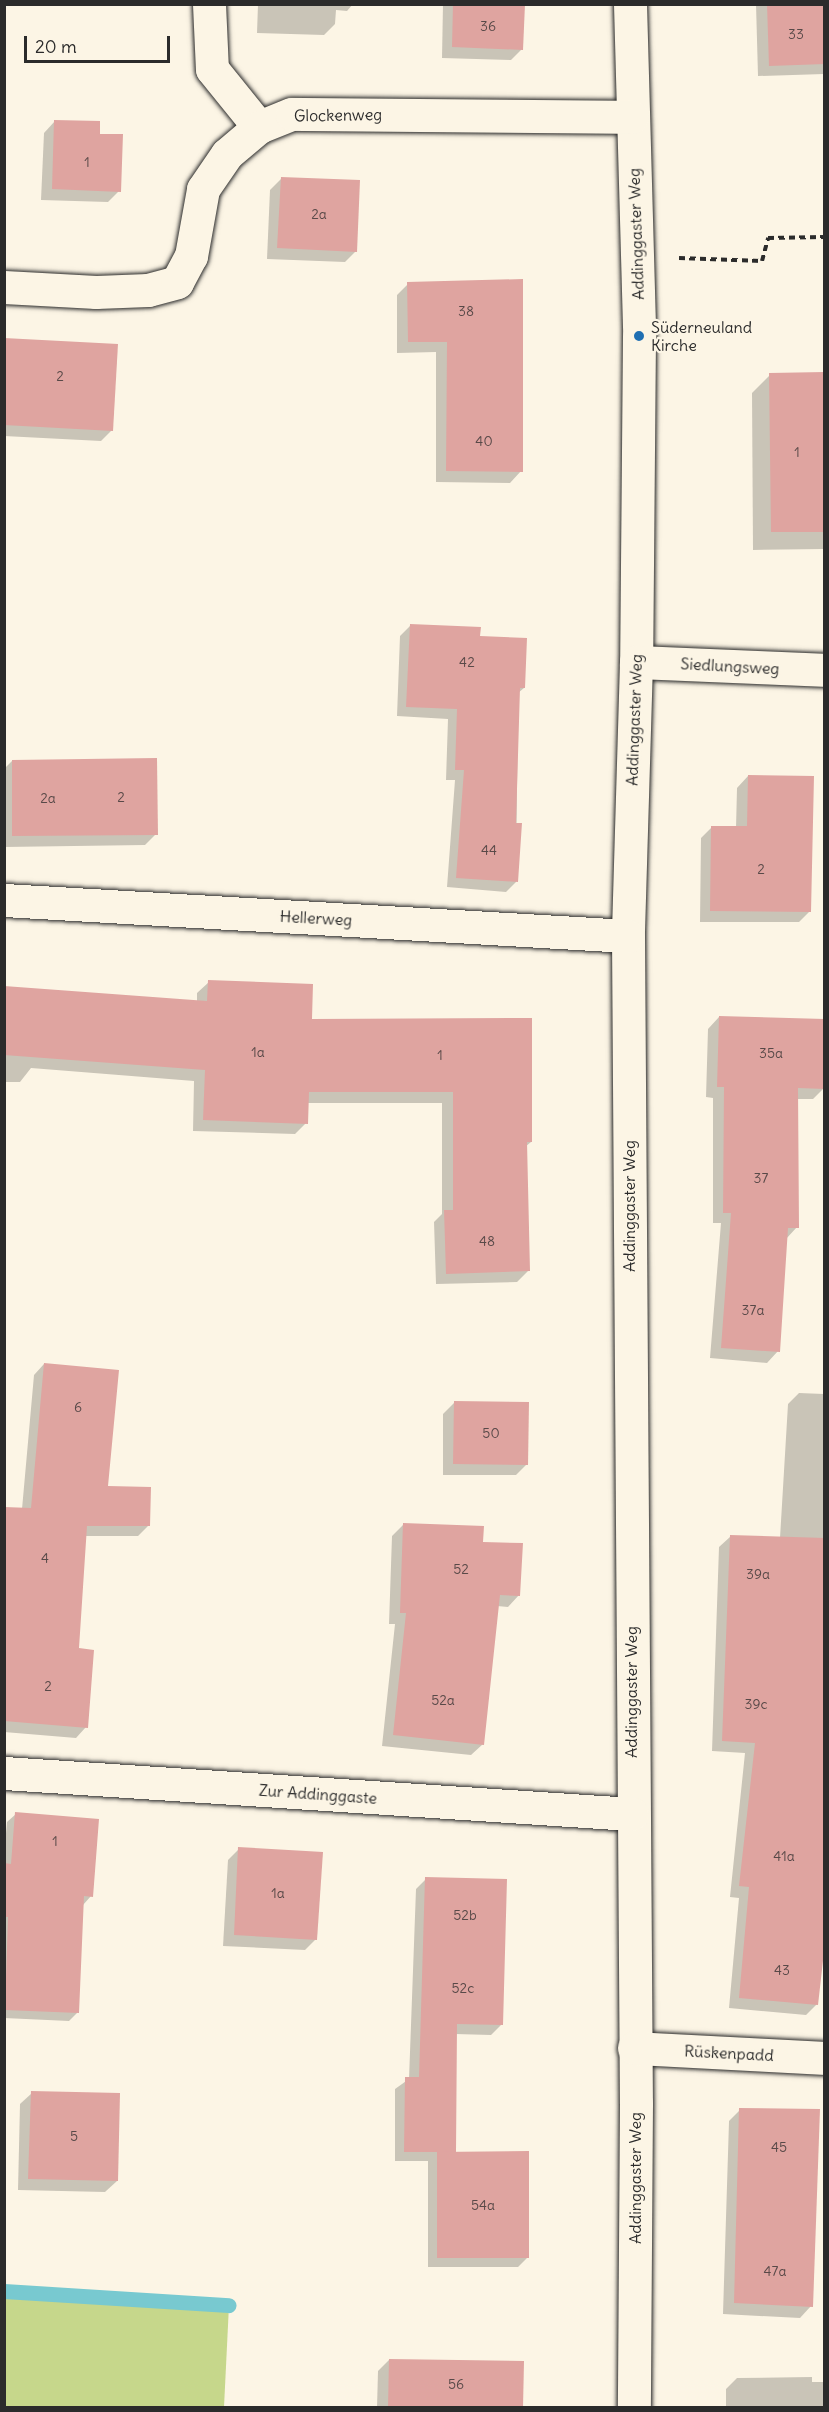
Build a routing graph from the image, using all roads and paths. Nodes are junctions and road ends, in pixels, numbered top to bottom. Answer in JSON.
{"nodes":[{"id":1,"x":209,"y":4,"type":"edge"},
{"id":2,"x":630,"y":4,"type":"edge"},
{"id":3,"x":632,"y":117,"type":"junction"},
{"id":4,"x":259,"y":127,"type":"junction"},
{"id":5,"x":825,"y":237,"type":"edge"},
{"id":6,"x":636,"y":256,"type":"junction"},
{"id":7,"x":4,"y":287,"type":"edge"},
{"id":8,"x":636,"y":662,"type":"junction"},
{"id":9,"x":825,"y":670,"type":"edge"},
{"id":10,"x":4,"y":900,"type":"edge"},
{"id":11,"x":628,"y":936,"type":"junction"},
{"id":12,"x":4,"y":1773,"type":"edge"},
{"id":13,"x":632,"y":1814,"type":"junction"},
{"id":14,"x":634,"y":2048,"type":"junction"},
{"id":15,"x":825,"y":2058,"type":"edge"},
{"id":16,"x":634,"y":2408,"type":"edge"}],
"edges":[{"from":1,"to":4,"type":"street"},
{"from":2,"to":3,"type":"street","name":"Addinggaster Weg"},
{"from":3,"to":4,"type":"street","name":"Glockenweg"},
{"from":3,"to":6,"type":"street","name":"Addinggaster Weg"},
{"from":4,"to":7,"type":"street","name":"Glockenweg"},
{"from":5,"to":6,"type":"path"},
{"from":6,"to":8,"type":"street","name":"Addinggaster Weg"},
{"from":8,"to":9,"type":"street","name":"Siedlungsweg"},
{"from":8,"to":11,"type":"street","name":"Addinggaster Weg"},
{"from":10,"to":11,"type":"street","name":"Hellerweg"},
{"from":11,"to":13,"type":"street","name":"Addinggaster Weg"},
{"from":12,"to":13,"type":"street","name":"Zur Addinggaste"},
{"from":13,"to":14,"type":"street","name":"Addinggaster Weg"},
{"from":14,"to":15,"type":"street","name":"Rüskenpadd"},
{"from":14,"to":16,"type":"street","name":"Addinggaster Weg"}]}
